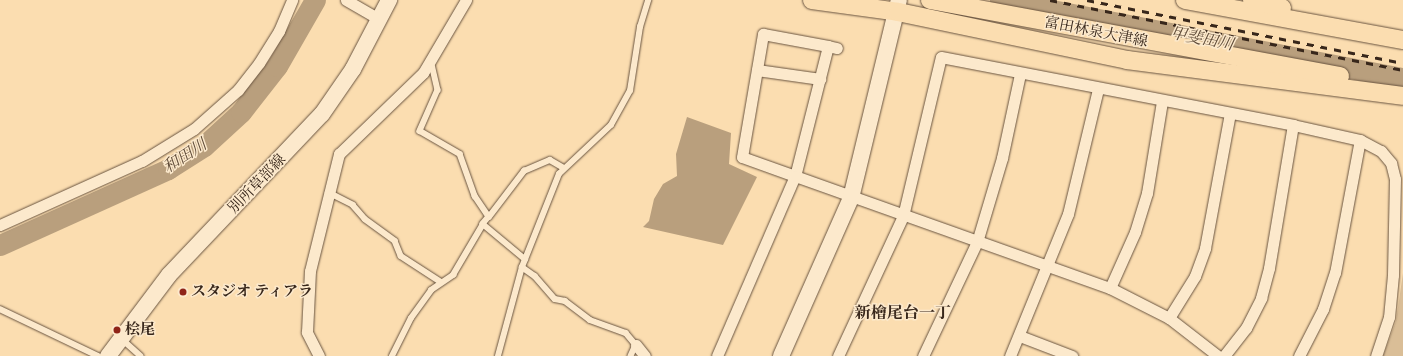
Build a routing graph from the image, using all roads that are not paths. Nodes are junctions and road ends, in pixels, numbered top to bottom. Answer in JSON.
{"nodes":[{"id":1,"x":292,"y":0,"type":"edge"},
{"id":2,"x":346,"y":0,"type":"edge"},
{"id":3,"x":389,"y":0,"type":"edge"},
{"id":4,"x":466,"y":0,"type":"edge"},
{"id":5,"x":648,"y":0,"type":"edge"},
{"id":6,"x":812,"y":0,"type":"edge"},
{"id":7,"x":930,"y":0,"type":"edge"},
{"id":8,"x":1185,"y":0,"type":"edge"},
{"id":9,"x":1252,"y":0,"type":"edge"},
{"id":10,"x":899,"y":5,"type":"edge"},
{"id":11,"x":380,"y":20,"type":"junction"},
{"id":12,"x":1403,"y":39,"type":"edge"},
{"id":13,"x":431,"y":59,"type":"junction"},
{"id":14,"x":757,"y":70,"type":"junction"},
{"id":15,"x":1020,"y":74,"type":"junction"},
{"id":16,"x":820,"y":78,"type":"junction"},
{"id":17,"x":1098,"y":89,"type":"junction"},
{"id":18,"x":1403,"y":90,"type":"edge"},
{"id":19,"x":1403,"y":96,"type":"edge"},
{"id":20,"x":1162,"y":100,"type":"junction"},
{"id":21,"x":1230,"y":113,"type":"junction"},
{"id":22,"x":1293,"y":125,"type":"junction"},
{"id":23,"x":1360,"y":140,"type":"junction"},
{"id":24,"x":564,"y":168,"type":"junction"},
{"id":25,"x":795,"y":176,"type":"junction"},
{"id":26,"x":328,"y":192,"type":"junction"},
{"id":27,"x":851,"y":198,"type":"junction"},
{"id":28,"x":903,"y":216,"type":"junction"},
{"id":29,"x":489,"y":217,"type":"junction"},
{"id":30,"x":483,"y":224,"type":"junction"},
{"id":31,"x":0,"y":225,"type":"edge"},
{"id":32,"x":976,"y":242,"type":"junction"},
{"id":33,"x":525,"y":259,"type":"junction"},
{"id":34,"x":522,"y":267,"type":"junction"},
{"id":35,"x":1048,"y":268,"type":"junction"},
{"id":36,"x":441,"y":282,"type":"junction"},
{"id":37,"x":1110,"y":288,"type":"junction"},
{"id":38,"x":0,"y":309,"type":"edge"},
{"id":39,"x":1169,"y":318,"type":"junction"},
{"id":40,"x":1020,"y":336,"type":"junction"},
{"id":41,"x":121,"y":338,"type":"junction"},
{"id":42,"x":636,"y":345,"type":"junction"},
{"id":43,"x":98,"y":356,"type":"edge"},
{"id":44,"x":108,"y":356,"type":"edge"},
{"id":45,"x":141,"y":356,"type":"edge"},
{"id":46,"x":319,"y":356,"type":"edge"},
{"id":47,"x":392,"y":356,"type":"edge"},
{"id":48,"x":498,"y":356,"type":"edge"},
{"id":49,"x":632,"y":356,"type":"edge"},
{"id":50,"x":645,"y":356,"type":"edge"},
{"id":51,"x":717,"y":356,"type":"edge"},
{"id":52,"x":781,"y":356,"type":"edge"},
{"id":53,"x":838,"y":356,"type":"edge"},
{"id":54,"x":923,"y":356,"type":"edge"},
{"id":55,"x":1010,"y":356,"type":"edge"},
{"id":56,"x":1072,"y":356,"type":"edge"},
{"id":57,"x":1218,"y":356,"type":"edge"},
{"id":58,"x":1224,"y":356,"type":"edge"},
{"id":59,"x":1299,"y":356,"type":"edge"},
{"id":60,"x":1376,"y":356,"type":"edge"}],
"edges":[{"from":1,"to":31,"type":"street"},
{"from":2,"to":11,"type":"street"},
{"from":3,"to":11,"type":"main road","name":"別所草部線"},
{"from":4,"to":13,"type":"street"},
{"from":5,"to":24,"type":"lane"},
{"from":6,"to":10,"type":"main road"},
{"from":7,"to":18,"type":"main road","name":"富田林泉大津線"},
{"from":8,"to":12,"type":"main road"},
{"from":9,"to":12,"type":"main road"},
{"from":10,"to":19,"type":"main road"},
{"from":10,"to":27,"type":"main road"},
{"from":11,"to":41,"type":"main road","name":"別所草部線"},
{"from":13,"to":26,"type":"street"},
{"from":13,"to":29,"type":"lane"},
{"from":14,"to":16,"type":"street"},
{"from":14,"to":16,"type":"street"},
{"from":14,"to":25,"type":"street"},
{"from":15,"to":17,"type":"street"},
{"from":15,"to":28,"type":"street"},
{"from":15,"to":32,"type":"street"},
{"from":16,"to":25,"type":"street"},
{"from":17,"to":20,"type":"street"},
{"from":17,"to":35,"type":"street"},
{"from":20,"to":21,"type":"street"},
{"from":20,"to":37,"type":"street"},
{"from":21,"to":22,"type":"street"},
{"from":21,"to":39,"type":"street"},
{"from":22,"to":23,"type":"street"},
{"from":22,"to":58,"type":"street"},
{"from":23,"to":59,"type":"street"},
{"from":23,"to":60,"type":"street"},
{"from":24,"to":29,"type":"lane"},
{"from":24,"to":33,"type":"lane"},
{"from":25,"to":27,"type":"street"},
{"from":25,"to":51,"type":"street"},
{"from":26,"to":36,"type":"lane"},
{"from":26,"to":46,"type":"street"},
{"from":27,"to":28,"type":"street"},
{"from":27,"to":52,"type":"main road"},
{"from":28,"to":32,"type":"street"},
{"from":28,"to":53,"type":"street"},
{"from":29,"to":30,"type":"lane"},
{"from":30,"to":33,"type":"lane"},
{"from":30,"to":36,"type":"lane"},
{"from":32,"to":35,"type":"street"},
{"from":32,"to":54,"type":"street"},
{"from":33,"to":34,"type":"lane"},
{"from":34,"to":42,"type":"lane"},
{"from":34,"to":48,"type":"lane"},
{"from":35,"to":37,"type":"street"},
{"from":35,"to":40,"type":"street"},
{"from":36,"to":47,"type":"lane"},
{"from":37,"to":39,"type":"street"},
{"from":38,"to":43,"type":"lane"},
{"from":39,"to":57,"type":"street"},
{"from":40,"to":55,"type":"street"},
{"from":40,"to":56,"type":"street"},
{"from":41,"to":44,"type":"main road","name":"別所草部線"},
{"from":41,"to":45,"type":"lane"},
{"from":42,"to":49,"type":"lane"},
{"from":42,"to":50,"type":"street"}]}
